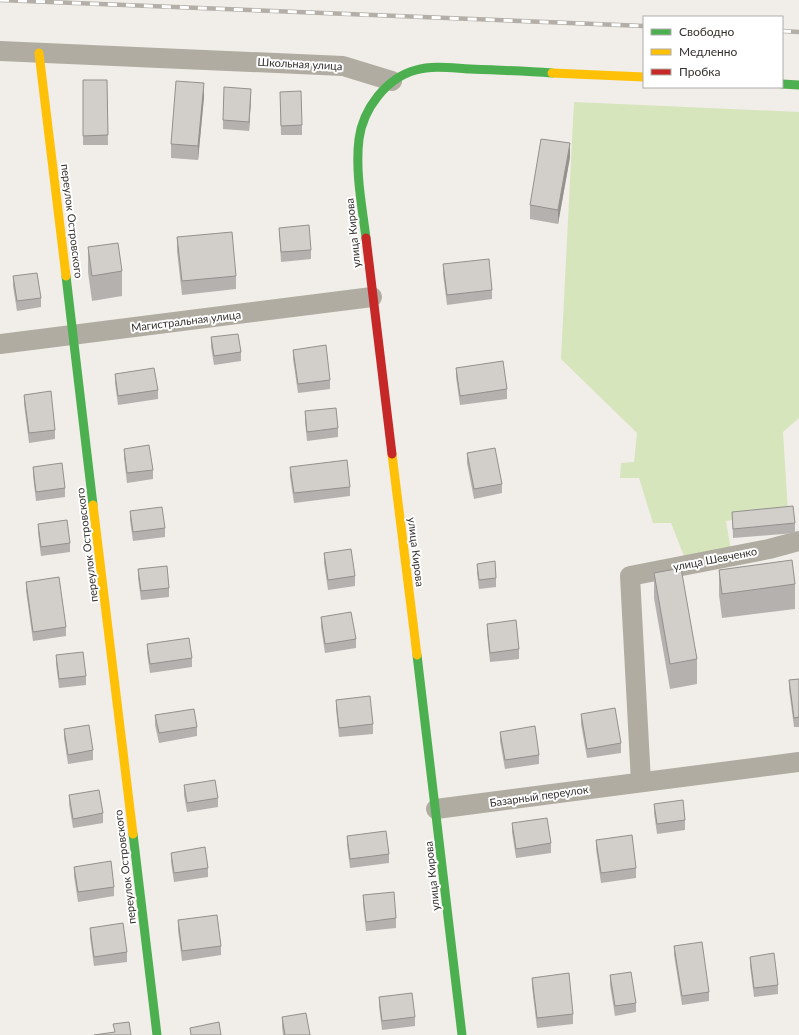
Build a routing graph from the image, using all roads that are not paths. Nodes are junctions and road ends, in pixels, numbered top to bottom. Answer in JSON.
{"nodes":[{"id":1,"x":0,"y":51,"type":"edge"},
{"id":2,"x":39,"y":53,"type":"junction"},
{"id":3,"x":643,"y":78,"type":"edge"},
{"id":4,"x":392,"y":81,"type":"junction"},
{"id":5,"x":783,"y":84,"type":"edge"},
{"id":6,"x":799,"y":85,"type":"edge"},
{"id":7,"x":372,"y":297,"type":"junction"},
{"id":8,"x":74,"y":335,"type":"junction"},
{"id":9,"x":0,"y":344,"type":"edge"},
{"id":10,"x":799,"y":541,"type":"edge"},
{"id":11,"x":799,"y":762,"type":"edge"},
{"id":12,"x":641,"y":782,"type":"junction"},
{"id":13,"x":436,"y":810,"type":"junction"},
{"id":14,"x":157,"y":1035,"type":"edge"},
{"id":15,"x":462,"y":1035,"type":"edge"}],
"edges":[{"from":1,"to":2,"type":"street","name":"Школьная улица"},
{"from":2,"to":4,"type":"street","name":"Школьная улица"},
{"from":2,"to":8,"type":"main road","name":"переулок Островского"},
{"from":3,"to":4,"type":"main road"},
{"from":4,"to":7,"type":"main road","name":"улица Кирова"},
{"from":5,"to":6,"type":"main road"},
{"from":7,"to":8,"type":"street","name":"Магистральная улица"},
{"from":7,"to":13,"type":"main road","name":"улица Кирова"},
{"from":8,"to":9,"type":"street","name":"Магистральная улица"},
{"from":8,"to":14,"type":"main road","name":"переулок Островского"},
{"from":10,"to":12,"type":"street","name":"улица Шевченко"},
{"from":11,"to":12,"type":"street","name":"Базарный переулок"},
{"from":12,"to":13,"type":"street","name":"Базарный переулок"},
{"from":13,"to":15,"type":"main road","name":"улица Кирова"}]}
